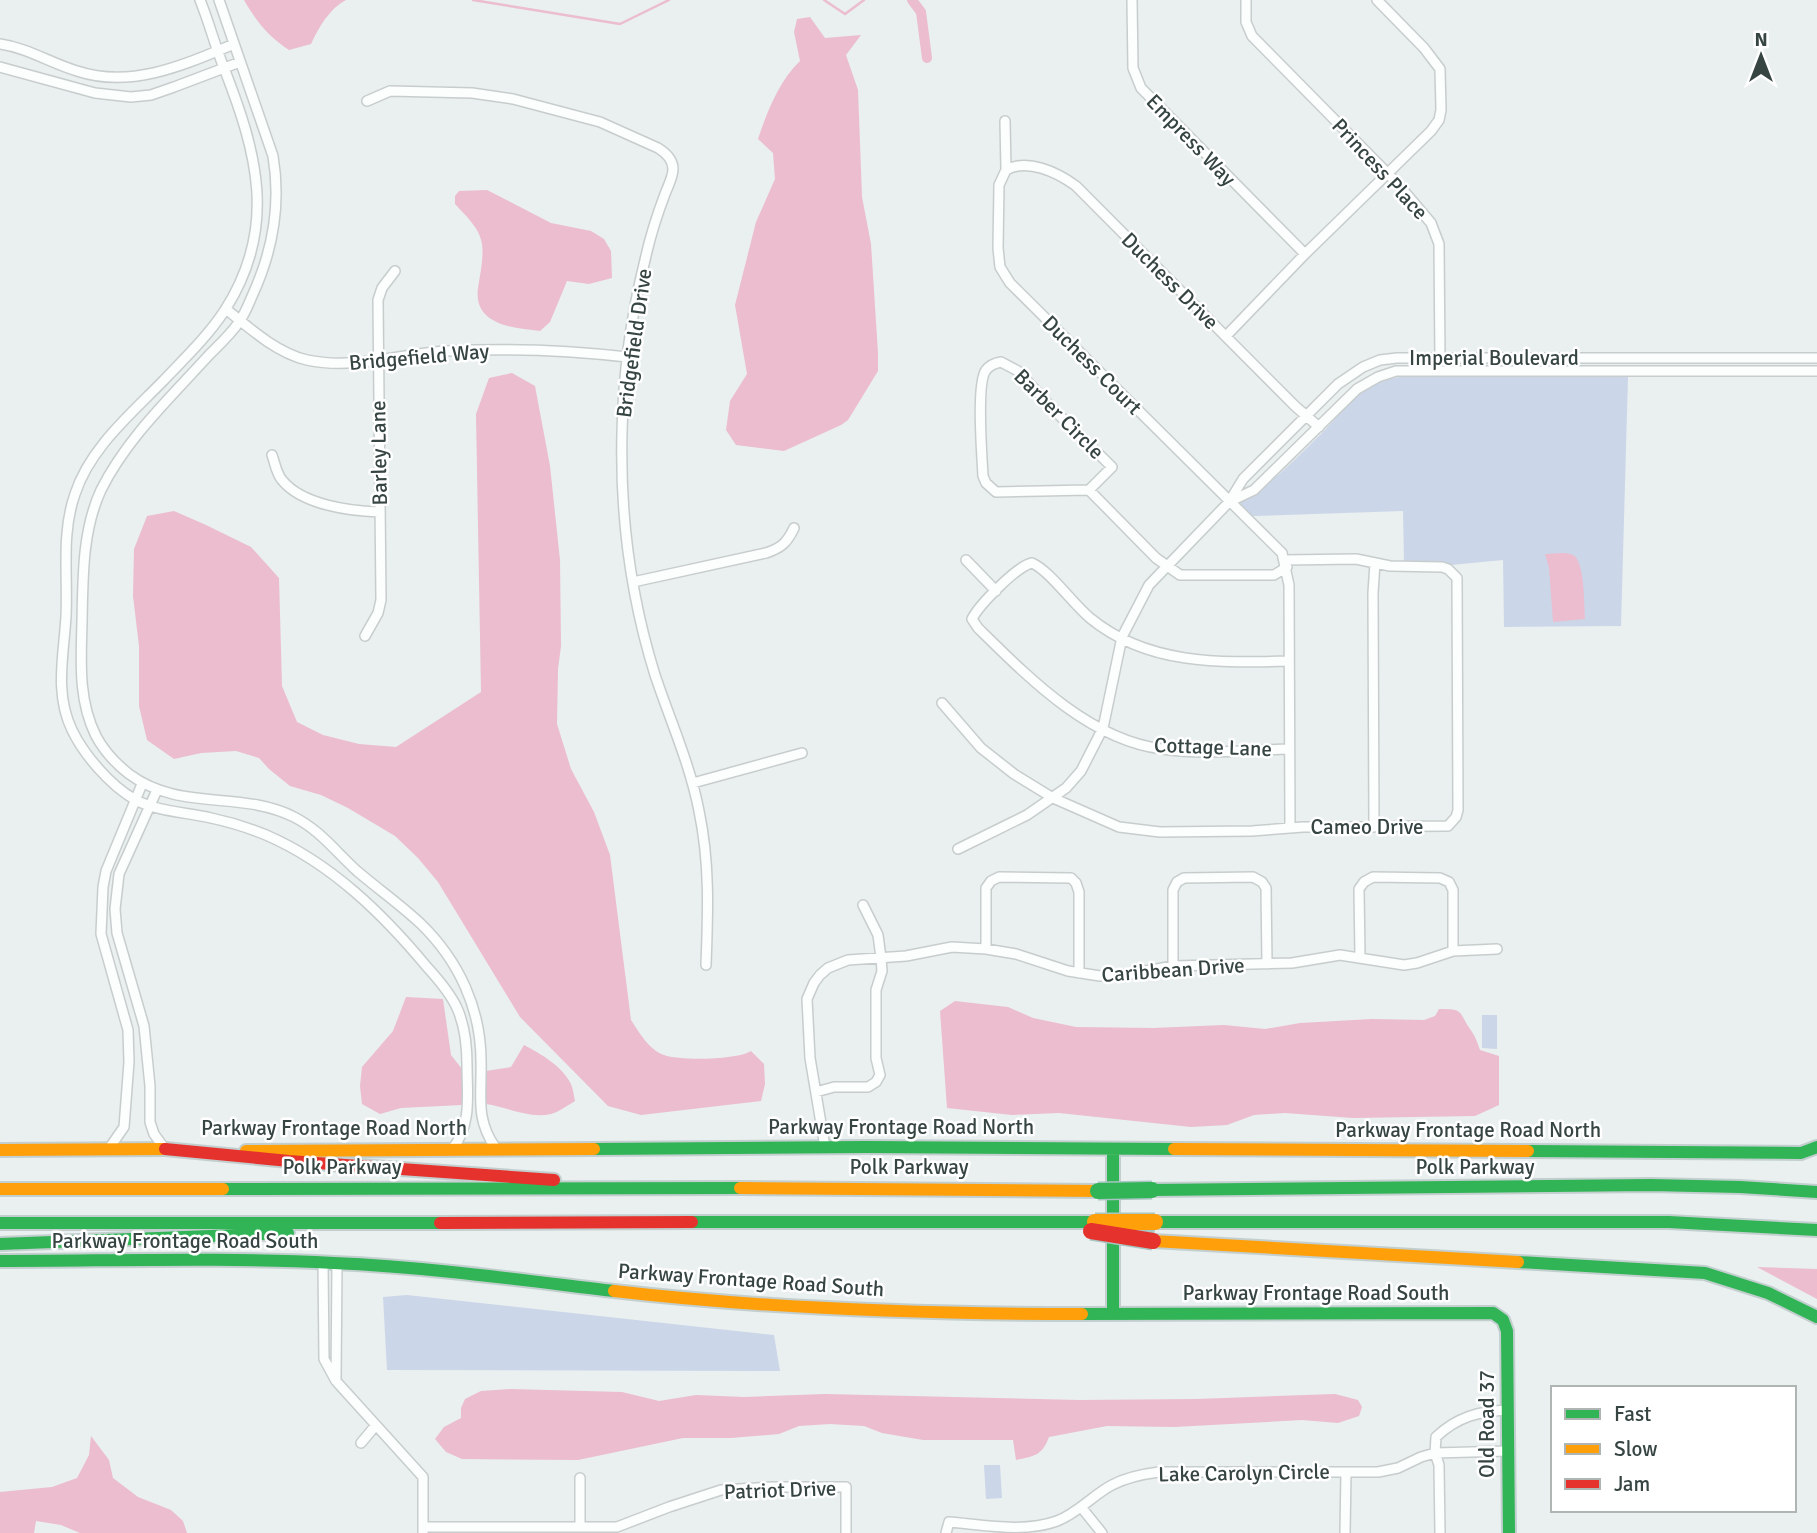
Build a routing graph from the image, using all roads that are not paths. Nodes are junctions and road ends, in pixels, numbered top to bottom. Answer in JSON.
{"nodes":[{"id":1,"x":200,"y":0,"type":"edge"},
{"id":2,"x":219,"y":0,"type":"edge"},
{"id":3,"x":1132,"y":0,"type":"edge"},
{"id":4,"x":1246,"y":0,"type":"edge"},
{"id":5,"x":1378,"y":0,"type":"edge"},
{"id":6,"x":0,"y":44,"type":"edge"},
{"id":7,"x":234,"y":44,"type":"junction"},
{"id":8,"x":217,"y":51,"type":"junction"},
{"id":9,"x":240,"y":62,"type":"junction"},
{"id":10,"x":0,"y":67,"type":"edge"},
{"id":11,"x":224,"y":69,"type":"junction"},
{"id":12,"x":367,"y":101,"type":"dead end"},
{"id":13,"x":1005,"y":121,"type":"dead end"},
{"id":14,"x":1006,"y":170,"type":"junction"},
{"id":15,"x":1387,"y":174,"type":"junction"},
{"id":16,"x":1305,"y":254,"type":"junction"},
{"id":17,"x":395,"y":271,"type":"dead end"},
{"id":18,"x":226,"y":309,"type":"junction"},
{"id":19,"x":240,"y":321,"type":"junction"},
{"id":20,"x":1226,"y":336,"type":"junction"},
{"id":21,"x":627,"y":357,"type":"junction"},
{"id":22,"x":1440,"y":357,"type":"junction"},
{"id":23,"x":1817,"y":358,"type":"edge"},
{"id":24,"x":377,"y":360,"type":"junction"},
{"id":25,"x":1440,"y":370,"type":"junction"},
{"id":26,"x":1817,"y":372,"type":"edge"},
{"id":27,"x":1306,"y":416,"type":"junction"},
{"id":28,"x":1319,"y":428,"type":"junction"},
{"id":29,"x":272,"y":454,"type":"dead end"},
{"id":30,"x":1089,"y":490,"type":"junction"},
{"id":31,"x":1229,"y":502,"type":"junction"},
{"id":32,"x":379,"y":512,"type":"junction"},
{"id":33,"x":794,"y":528,"type":"dead end"},
{"id":34,"x":966,"y":560,"type":"dead end"},
{"id":35,"x":1286,"y":563,"type":"junction"},
{"id":36,"x":1375,"y":563,"type":"junction"},
{"id":37,"x":1167,"y":567,"type":"junction"},
{"id":38,"x":634,"y":582,"type":"junction"},
{"id":39,"x":996,"y":591,"type":"junction"},
{"id":40,"x":365,"y":636,"type":"dead end"},
{"id":41,"x":1122,"y":637,"type":"junction"},
{"id":42,"x":1289,"y":661,"type":"junction"},
{"id":43,"x":942,"y":703,"type":"dead end"},
{"id":44,"x":1103,"y":728,"type":"junction"},
{"id":45,"x":1289,"y":749,"type":"junction"},
{"id":46,"x":802,"y":753,"type":"dead end"},
{"id":47,"x":693,"y":783,"type":"junction"},
{"id":48,"x":142,"y":784,"type":"junction"},
{"id":49,"x":156,"y":790,"type":"junction"},
{"id":50,"x":1053,"y":799,"type":"junction"},
{"id":51,"x":135,"y":800,"type":"junction"},
{"id":52,"x":150,"y":805,"type":"junction"},
{"id":53,"x":1374,"y":827,"type":"junction"},
{"id":54,"x":1290,"y":828,"type":"junction"},
{"id":55,"x":958,"y":849,"type":"dead end"},
{"id":56,"x":863,"y":905,"type":"dead end"},
{"id":57,"x":986,"y":949,"type":"junction"},
{"id":58,"x":1497,"y":949,"type":"dead end"},
{"id":59,"x":1453,"y":951,"type":"junction"},
{"id":60,"x":1360,"y":957,"type":"junction"},
{"id":61,"x":881,"y":958,"type":"junction"},
{"id":62,"x":1267,"y":964,"type":"junction"},
{"id":63,"x":706,"y":965,"type":"dead end"},
{"id":64,"x":1173,"y":966,"type":"junction"},
{"id":65,"x":1079,"y":973,"type":"junction"},
{"id":66,"x":816,"y":1092,"type":"junction"},
{"id":67,"x":495,"y":1147,"type":"junction"},
{"id":68,"x":825,"y":1147,"type":"junction"},
{"id":69,"x":1817,"y":1147,"type":"edge"},
{"id":70,"x":453,"y":1148,"type":"junction"},
{"id":71,"x":1113,"y":1149,"type":"junction"},
{"id":72,"x":0,"y":1150,"type":"edge"},
{"id":73,"x":108,"y":1150,"type":"junction"},
{"id":74,"x":165,"y":1150,"type":"junction"},
{"id":75,"x":1801,"y":1153,"type":"junction"},
{"id":76,"x":1817,"y":1161,"type":"edge"},
{"id":77,"x":0,"y":1189,"type":"edge"},
{"id":78,"x":647,"y":1189,"type":"junction"},
{"id":79,"x":1817,"y":1192,"type":"edge"},
{"id":80,"x":0,"y":1223,"type":"edge"},
{"id":81,"x":489,"y":1223,"type":"junction"},
{"id":82,"x":1093,"y":1227,"type":"junction"},
{"id":83,"x":1817,"y":1230,"type":"edge"},
{"id":84,"x":0,"y":1244,"type":"edge"},
{"id":85,"x":0,"y":1261,"type":"edge"},
{"id":86,"x":330,"y":1263,"type":"junction"},
{"id":87,"x":1113,"y":1314,"type":"junction"},
{"id":88,"x":1500,"y":1317,"type":"joint"},
{"id":89,"x":1817,"y":1317,"type":"edge"},
{"id":90,"x":1508,"y":1410,"type":"junction"},
{"id":91,"x":376,"y":1425,"type":"junction"},
{"id":92,"x":361,"y":1443,"type":"dead end"},
{"id":93,"x":1508,"y":1451,"type":"junction"},
{"id":94,"x":1436,"y":1453,"type":"junction"},
{"id":95,"x":1346,"y":1472,"type":"junction"},
{"id":96,"x":580,"y":1478,"type":"dead end"},
{"id":97,"x":1081,"y":1507,"type":"junction"},
{"id":98,"x":580,"y":1527,"type":"junction"},
{"id":99,"x":424,"y":1530,"type":"edge"},
{"id":100,"x":617,"y":1530,"type":"edge"},
{"id":101,"x":846,"y":1533,"type":"edge"},
{"id":102,"x":946,"y":1533,"type":"edge"},
{"id":103,"x":1102,"y":1533,"type":"edge"},
{"id":104,"x":1345,"y":1533,"type":"edge"},
{"id":105,"x":1440,"y":1533,"type":"edge"},
{"id":106,"x":1509,"y":1533,"type":"edge"}],
"edges":[{"from":1,"to":8,"type":"street"},
{"from":2,"to":7,"type":"street"},
{"from":3,"to":16,"type":"street","name":"Empress Way"},
{"from":4,"to":15,"type":"street","name":"Princess Place"},
{"from":5,"to":15,"type":"street"},
{"from":6,"to":8,"type":"street"},
{"from":7,"to":8,"type":"street"},
{"from":7,"to":9,"type":"street"},
{"from":8,"to":11,"type":"street"},
{"from":9,"to":11,"type":"street"},
{"from":9,"to":19,"type":"street"},
{"from":10,"to":11,"type":"street"},
{"from":11,"to":18,"type":"street"},
{"from":12,"to":21,"type":"street","name":"Bridgefield Drive"},
{"from":13,"to":14,"type":"street","name":"Duchess Court"},
{"from":14,"to":20,"type":"street","name":"Duchess Drive"},
{"from":14,"to":31,"type":"street","name":"Duchess Court"},
{"from":15,"to":16,"type":"street"},
{"from":15,"to":22,"type":"street","name":"Princess Place"},
{"from":16,"to":20,"type":"street"},
{"from":17,"to":24,"type":"street","name":"Barley Lane"},
{"from":18,"to":19,"type":"street","name":"Bridgefield Way"},
{"from":18,"to":51,"type":"street"},
{"from":19,"to":24,"type":"street","name":"Bridgefield Way"},
{"from":19,"to":48,"type":"street"},
{"from":20,"to":27,"type":"street","name":"Duchess Drive"},
{"from":21,"to":24,"type":"street","name":"Bridgefield Way"},
{"from":21,"to":38,"type":"street","name":"Bridgefield Drive"},
{"from":22,"to":23,"type":"street","name":"Imperial Boulevard"},
{"from":22,"to":25,"type":"street","name":"Princess Place"},
{"from":22,"to":27,"type":"street","name":"Imperial Boulevard"},
{"from":24,"to":32,"type":"street","name":"Barley Lane"},
{"from":25,"to":26,"type":"street","name":"Imperial Boulevard"},
{"from":25,"to":28,"type":"street","name":"Imperial Boulevard"},
{"from":27,"to":28,"type":"street","name":"Duchess Drive"},
{"from":27,"to":31,"type":"street","name":"Imperial Boulevard"},
{"from":28,"to":31,"type":"street","name":"Imperial Boulevard"},
{"from":29,"to":32,"type":"street"},
{"from":30,"to":30,"type":"street","name":"Barber Circle"},
{"from":30,"to":37,"type":"street"},
{"from":31,"to":35,"type":"street","name":"Duchess Court"},
{"from":31,"to":37,"type":"street","name":"Imperial Boulevard"},
{"from":32,"to":40,"type":"street","name":"Barley Lane"},
{"from":33,"to":38,"type":"street"},
{"from":34,"to":39,"type":"street"},
{"from":35,"to":36,"type":"street","name":"Cameo Drive"},
{"from":35,"to":37,"type":"street","name":"Cameo Drive"},
{"from":35,"to":42,"type":"street"},
{"from":36,"to":53,"type":"street"},
{"from":36,"to":53,"type":"street","name":"Cameo Drive"},
{"from":37,"to":41,"type":"street","name":"Imperial Boulevard"},
{"from":38,"to":47,"type":"street","name":"Bridgefield Drive"},
{"from":39,"to":41,"type":"street"},
{"from":39,"to":44,"type":"street","name":"Cottage Lane"},
{"from":41,"to":42,"type":"street"},
{"from":41,"to":44,"type":"street","name":"Imperial Boulevard"},
{"from":42,"to":45,"type":"street"},
{"from":43,"to":50,"type":"street","name":"Cameo Drive"},
{"from":44,"to":45,"type":"street","name":"Cottage Lane"},
{"from":44,"to":50,"type":"street","name":"Imperial Boulevard"},
{"from":45,"to":54,"type":"street"},
{"from":46,"to":47,"type":"street"},
{"from":47,"to":63,"type":"street","name":"Bridgefield Drive"},
{"from":48,"to":49,"type":"street"},
{"from":48,"to":51,"type":"street"},
{"from":49,"to":52,"type":"street"},
{"from":49,"to":67,"type":"street"},
{"from":50,"to":54,"type":"street","name":"Cameo Drive"},
{"from":50,"to":55,"type":"street","name":"Imperial Boulevard"},
{"from":51,"to":52,"type":"street"},
{"from":51,"to":73,"type":"street"},
{"from":52,"to":70,"type":"street"},
{"from":52,"to":74,"type":"street"},
{"from":53,"to":54,"type":"street","name":"Cameo Drive"},
{"from":56,"to":61,"type":"street"},
{"from":57,"to":61,"type":"street","name":"Caribbean Drive"},
{"from":57,"to":65,"type":"street","name":"Caribbean Drive"},
{"from":57,"to":65,"type":"street"},
{"from":58,"to":59,"type":"street","name":"Caribbean Drive"},
{"from":59,"to":60,"type":"street","name":"Caribbean Drive"},
{"from":59,"to":60,"type":"street"},
{"from":60,"to":62,"type":"street","name":"Caribbean Drive"},
{"from":61,"to":66,"type":"street","name":"Caribbean Drive"},
{"from":61,"to":66,"type":"street"},
{"from":62,"to":64,"type":"street","name":"Caribbean Drive"},
{"from":62,"to":64,"type":"street"},
{"from":64,"to":65,"type":"street","name":"Caribbean Drive"},
{"from":66,"to":68,"type":"street","name":"Caribbean Drive"},
{"from":67,"to":68,"type":"main road","name":"Parkway Frontage Road North"},
{"from":67,"to":70,"type":"main road","name":"Parkway Frontage Road North"},
{"from":68,"to":71,"type":"main road","name":"Parkway Frontage Road North"},
{"from":69,"to":75,"type":"main road","name":"Parkway Frontage Road North"},
{"from":70,"to":74,"type":"main road","name":"Parkway Frontage Road North"},
{"from":71,"to":75,"type":"main road","name":"Parkway Frontage Road North"},
{"from":71,"to":87,"type":"main road"},
{"from":72,"to":73,"type":"main road","name":"Parkway Frontage Road North"},
{"from":73,"to":74,"type":"main road","name":"Parkway Frontage Road North"},
{"from":74,"to":78,"type":"main road"},
{"from":75,"to":76,"type":"main road","name":"Parkway Frontage Road North"},
{"from":77,"to":78,"type":"main road","name":"Polk Parkway"},
{"from":78,"to":79,"type":"main road","name":"Polk Parkway","bridge":true},
{"from":80,"to":81,"type":"main road"},
{"from":81,"to":82,"type":"main road"},
{"from":81,"to":84,"type":"main road"},
{"from":82,"to":83,"type":"main road","bridge":true},
{"from":82,"to":89,"type":"main road","bridge":true},
{"from":85,"to":86,"type":"main road","name":"Parkway Frontage Road South"},
{"from":86,"to":87,"type":"main road","name":"Parkway Frontage Road South"},
{"from":86,"to":91,"type":"street","name":"Patriot Drive"},
{"from":87,"to":88,"type":"main road","name":"Parkway Frontage Road South"},
{"from":88,"to":90,"type":"main road","name":"Old Road 37"},
{"from":90,"to":93,"type":"main road","name":"Old Road 37"},
{"from":90,"to":94,"type":"street"},
{"from":91,"to":92,"type":"street"},
{"from":91,"to":99,"type":"street","name":"Patriot Drive"},
{"from":93,"to":94,"type":"street","name":"Lake Carolyn Circle"},
{"from":93,"to":106,"type":"main road","name":"Old Road 37"},
{"from":94,"to":95,"type":"street","name":"Lake Carolyn Circle"},
{"from":94,"to":105,"type":"street"},
{"from":95,"to":97,"type":"street","name":"Lake Carolyn Circle"},
{"from":95,"to":104,"type":"street"},
{"from":96,"to":98,"type":"street"},
{"from":97,"to":102,"type":"street","name":"Lake Carolyn Circle"},
{"from":97,"to":103,"type":"street"},
{"from":98,"to":99,"type":"street","name":"Patriot Drive"},
{"from":98,"to":100,"type":"street","name":"Patriot Drive"},
{"from":100,"to":101,"type":"street","name":"Patriot Drive"}]}
